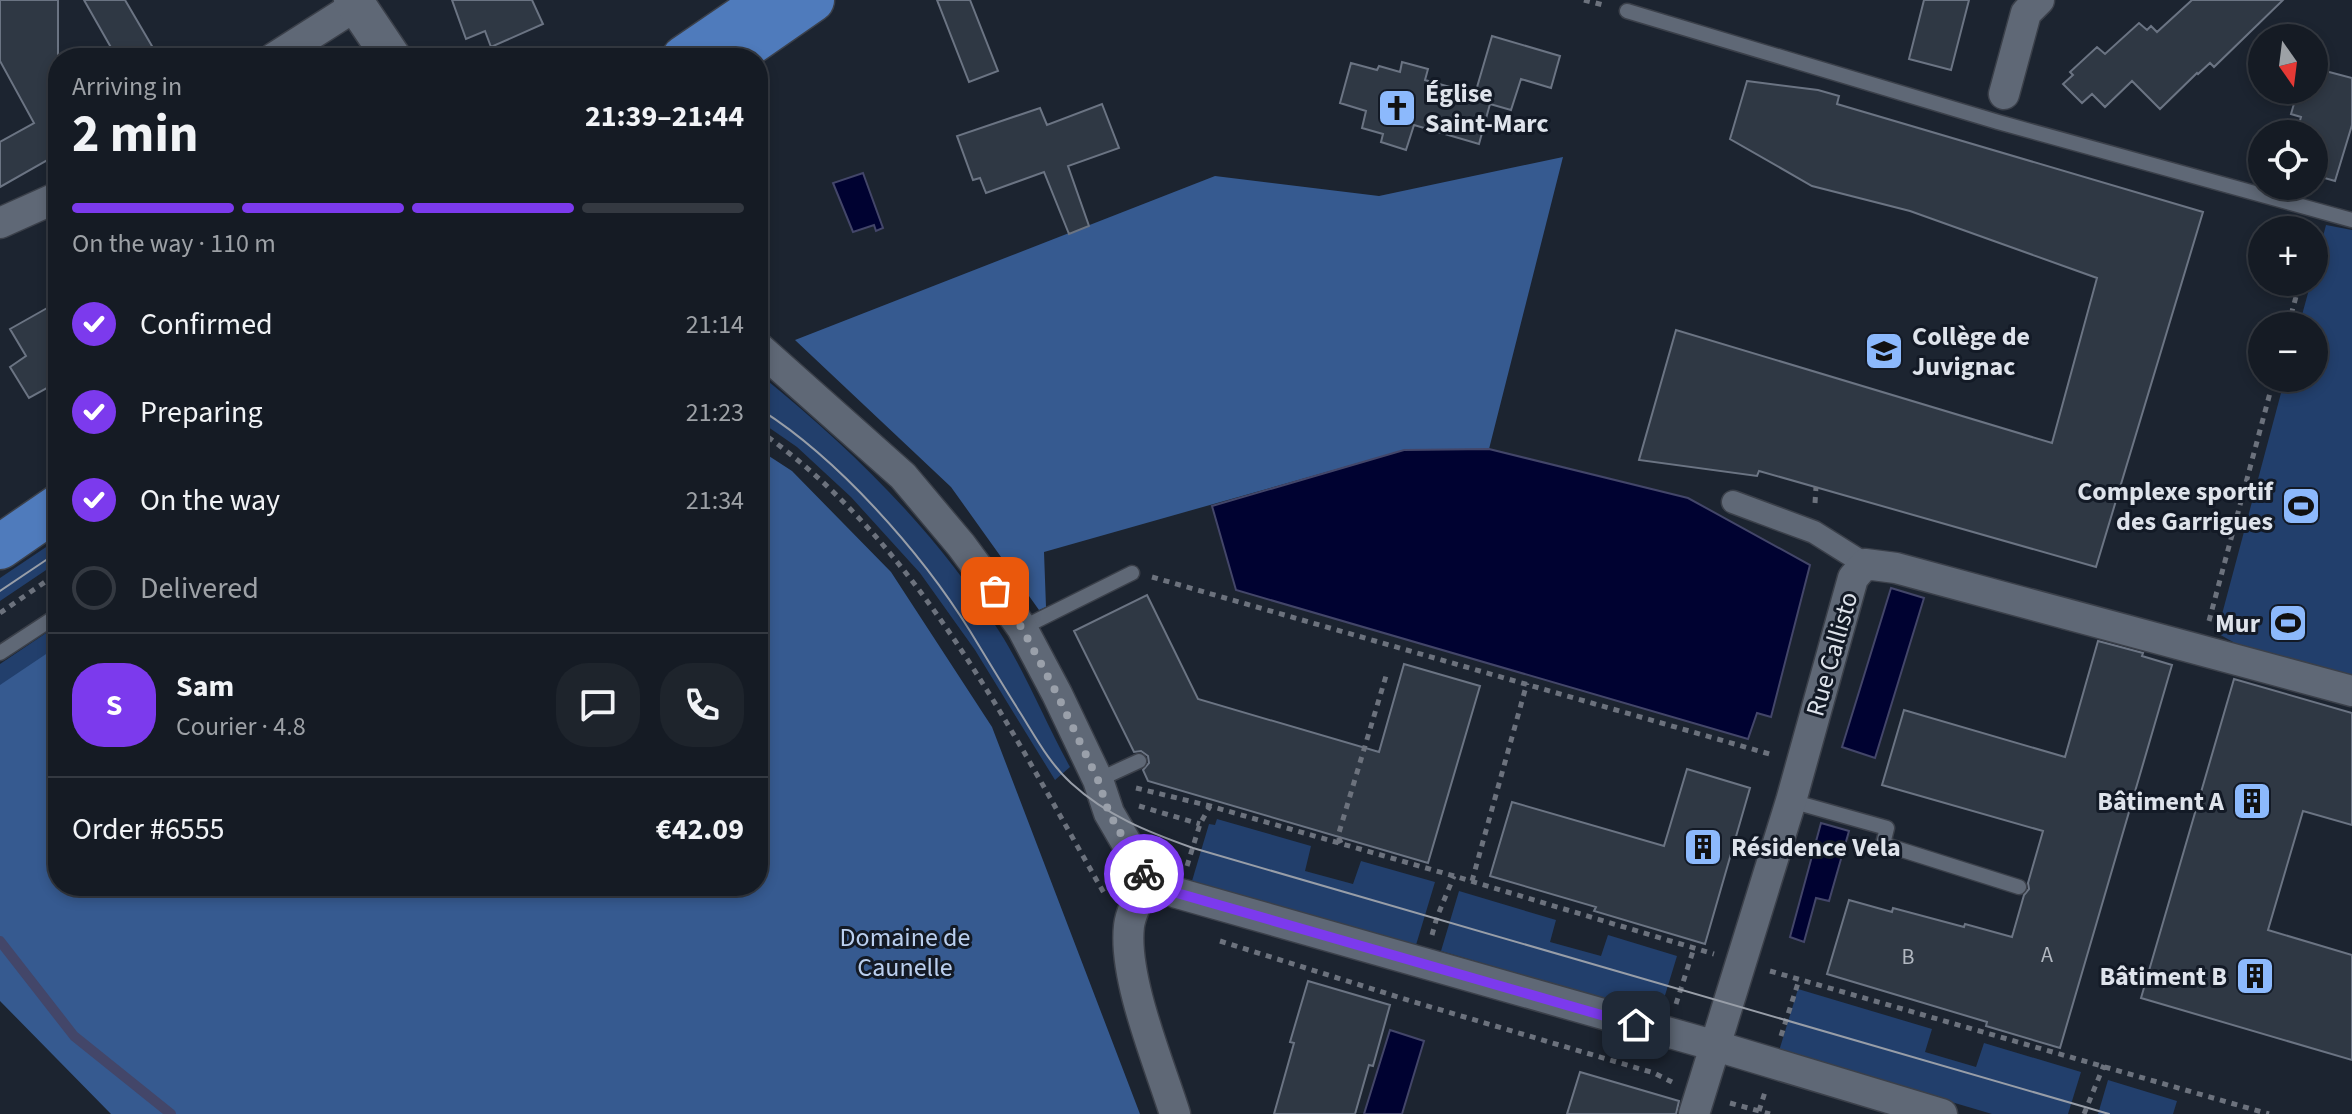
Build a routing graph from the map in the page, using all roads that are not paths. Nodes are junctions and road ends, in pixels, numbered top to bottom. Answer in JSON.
{"nodes":[{"id":1,"x":769,"y":0,"type":"edge"},
{"id":2,"x":812,"y":0,"type":"edge"},
{"id":3,"x":2039,"y":0,"type":"edge"},
{"id":4,"x":355,"y":2,"type":"edge"},
{"id":5,"x":1627,"y":11,"type":"dead end"},
{"id":6,"x":288,"y":48,"type":"edge"},
{"id":7,"x":385,"y":48,"type":"edge"},
{"id":8,"x":699,"y":48,"type":"edge"},
{"id":9,"x":742,"y":48,"type":"edge"},
{"id":10,"x":2004,"y":94,"type":"dead end"},
{"id":11,"x":48,"y":203,"type":"edge"},
{"id":12,"x":2352,"y":220,"type":"edge"},
{"id":13,"x":0,"y":223,"type":"edge"},
{"id":14,"x":768,"y":356,"type":"edge"},
{"id":15,"x":1733,"y":502,"type":"dead end"},
{"id":16,"x":48,"y":514,"type":"edge"},
{"id":17,"x":0,"y":547,"type":"edge"},
{"id":18,"x":1865,"y":564,"type":"junction"},
{"id":19,"x":1132,"y":573,"type":"dead end"},
{"id":20,"x":48,"y":622,"type":"edge"},
{"id":21,"x":1022,"y":628,"type":"junction"},
{"id":22,"x":0,"y":653,"type":"edge"},
{"id":23,"x":2352,"y":691,"type":"edge"},
{"id":24,"x":1139,"y":761,"type":"dead end"},
{"id":25,"x":1098,"y":780,"type":"junction"},
{"id":26,"x":1791,"y":801,"type":"junction"},
{"id":27,"x":1148,"y":880,"type":"junction"},
{"id":28,"x":2019,"y":887,"type":"dead end"},
{"id":29,"x":1716,"y":1046,"type":"junction"},
{"id":30,"x":1689,"y":1101,"type":"edge"},
{"id":31,"x":1175,"y":1114,"type":"edge"},
{"id":32,"x":1942,"y":1114,"type":"edge"}],
"edges":[{"from":1,"to":8,"type":"main road"},
{"from":2,"to":9,"type":"main road"},
{"from":3,"to":10,"type":"street"},
{"from":4,"to":6,"type":"street"},
{"from":4,"to":7,"type":"street"},
{"from":5,"to":12,"type":"lane"},
{"from":11,"to":13,"type":"street"},
{"from":14,"to":21,"type":"street"},
{"from":15,"to":18,"type":"street"},
{"from":16,"to":17,"type":"main road"},
{"from":18,"to":23,"type":"street","name":"Rue Callisto"},
{"from":18,"to":26,"type":"street","name":"Rue Callisto"},
{"from":19,"to":21,"type":"lane"},
{"from":20,"to":22,"type":"lane"},
{"from":21,"to":25,"type":"street"},
{"from":24,"to":25,"type":"lane"},
{"from":25,"to":27,"type":"street"},
{"from":26,"to":28,"type":"lane"},
{"from":26,"to":29,"type":"street","name":"Rue Callisto"},
{"from":27,"to":29,"type":"street"},
{"from":27,"to":31,"type":"street"},
{"from":29,"to":30,"type":"street","name":"Rue Callisto"},
{"from":29,"to":32,"type":"street"}]}
